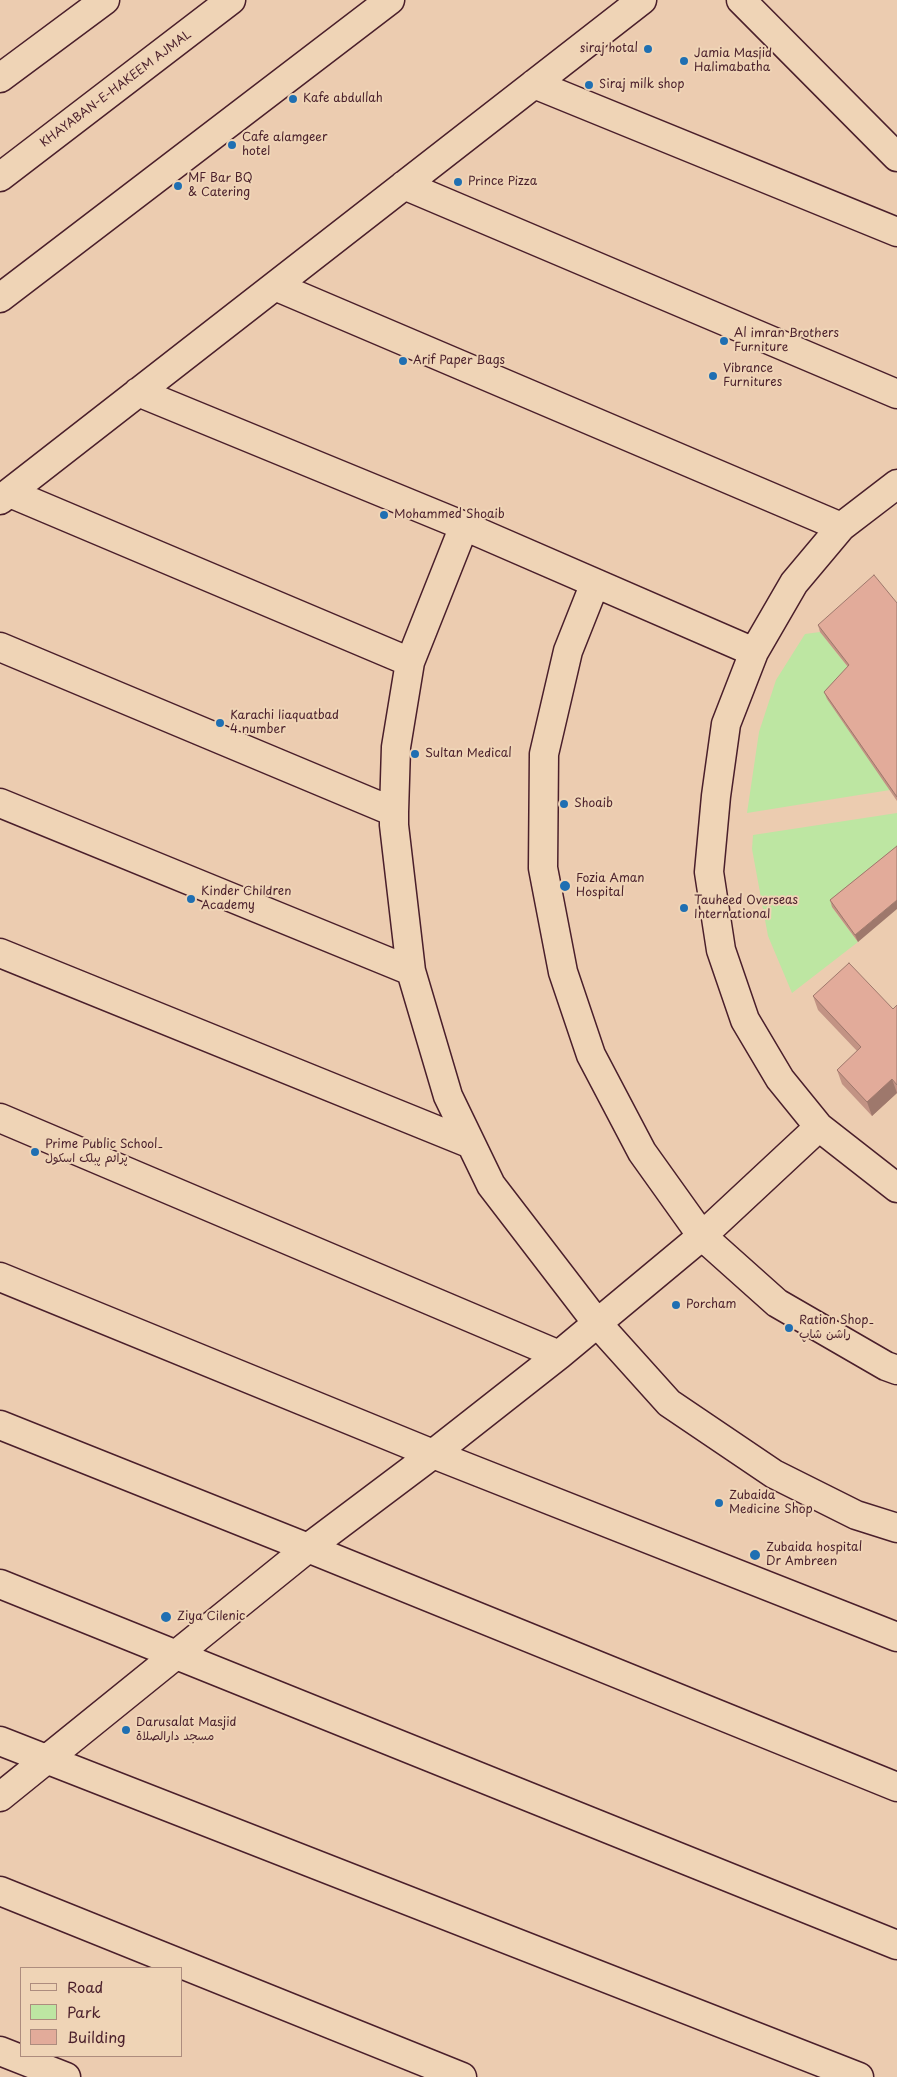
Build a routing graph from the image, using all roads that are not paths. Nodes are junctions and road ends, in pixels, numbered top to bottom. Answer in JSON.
{"nodes":[{"id":1,"x":105,"y":0,"type":"edge"},
{"id":2,"x":231,"y":0,"type":"edge"},
{"id":3,"x":390,"y":0,"type":"edge"},
{"id":4,"x":642,"y":0,"type":"edge"},
{"id":5,"x":741,"y":0,"type":"edge"},
{"id":6,"x":0,"y":78,"type":"edge"},
{"id":7,"x":534,"y":84,"type":"junction"},
{"id":8,"x":897,"y":157,"type":"edge"},
{"id":9,"x":0,"y":177,"type":"edge"},
{"id":10,"x":404,"y":185,"type":"junction"},
{"id":11,"x":897,"y":232,"type":"edge"},
{"id":12,"x":275,"y":286,"type":"junction"},
{"id":13,"x":0,"y":298,"type":"edge"},
{"id":14,"x":138,"y":392,"type":"junction"},
{"id":15,"x":897,"y":394,"type":"edge"},
{"id":16,"x":897,"y":484,"type":"edge"},
{"id":17,"x":5,"y":496,"type":"edge"},
{"id":18,"x":464,"y":526,"type":"junction"},
{"id":19,"x":842,"y":527,"type":"junction"},
{"id":20,"x":595,"y":583,"type":"junction"},
{"id":21,"x":0,"y":647,"type":"edge"},
{"id":22,"x":754,"y":652,"type":"junction"},
{"id":23,"x":410,"y":662,"type":"junction"},
{"id":24,"x":0,"y":803,"type":"edge"},
{"id":25,"x":394,"y":812,"type":"junction"},
{"id":26,"x":0,"y":953,"type":"edge"},
{"id":27,"x":411,"y":971,"type":"junction"},
{"id":28,"x":0,"y":1118,"type":"edge"},
{"id":29,"x":819,"y":1127,"type":"junction"},
{"id":30,"x":471,"y":1144,"type":"junction"},
{"id":31,"x":897,"y":1188,"type":"edge"},
{"id":32,"x":702,"y":1236,"type":"junction"},
{"id":33,"x":0,"y":1277,"type":"edge"},
{"id":34,"x":597,"y":1323,"type":"junction"},
{"id":35,"x":559,"y":1355,"type":"junction"},
{"id":36,"x":897,"y":1370,"type":"edge"},
{"id":37,"x":0,"y":1425,"type":"edge"},
{"id":38,"x":432,"y":1454,"type":"junction"},
{"id":39,"x":897,"y":1528,"type":"edge"},
{"id":40,"x":308,"y":1548,"type":"junction"},
{"id":41,"x":0,"y":1584,"type":"edge"},
{"id":42,"x":897,"y":1637,"type":"edge"},
{"id":43,"x":174,"y":1656,"type":"junction"},
{"id":44,"x":0,"y":1741,"type":"edge"},
{"id":45,"x":46,"y":1759,"type":"junction"},
{"id":46,"x":897,"y":1787,"type":"edge"},
{"id":47,"x":0,"y":1797,"type":"edge"},
{"id":48,"x":0,"y":1891,"type":"edge"},
{"id":49,"x":897,"y":1945,"type":"edge"},
{"id":50,"x":0,"y":2051,"type":"edge"},
{"id":51,"x":66,"y":2077,"type":"edge"},
{"id":52,"x":462,"y":2077,"type":"edge"},
{"id":53,"x":858,"y":2077,"type":"edge"}],
"edges":[{"from":1,"to":6,"type":"main road"},
{"from":2,"to":9,"type":"main road","name":"KHAYABAN-E-HAKEEM AJMAL"},
{"from":3,"to":13,"type":"main road"},
{"from":4,"to":7,"type":"main road"},
{"from":5,"to":8,"type":"main road"},
{"from":7,"to":10,"type":"main road"},
{"from":7,"to":11,"type":"main road"},
{"from":10,"to":12,"type":"main road"},
{"from":10,"to":15,"type":"main road"},
{"from":12,"to":14,"type":"main road"},
{"from":12,"to":19,"type":"main road"},
{"from":14,"to":17,"type":"main road"},
{"from":14,"to":18,"type":"main road"},
{"from":16,"to":19,"type":"main road"},
{"from":17,"to":23,"type":"main road"},
{"from":18,"to":20,"type":"main road"},
{"from":18,"to":23,"type":"main road"},
{"from":19,"to":22,"type":"main road"},
{"from":20,"to":22,"type":"main road"},
{"from":20,"to":32,"type":"main road"},
{"from":21,"to":25,"type":"main road"},
{"from":22,"to":29,"type":"main road"},
{"from":23,"to":25,"type":"main road"},
{"from":24,"to":27,"type":"main road"},
{"from":25,"to":27,"type":"main road"},
{"from":26,"to":30,"type":"main road"},
{"from":27,"to":30,"type":"main road"},
{"from":28,"to":35,"type":"main road"},
{"from":29,"to":31,"type":"main road"},
{"from":29,"to":32,"type":"main road"},
{"from":30,"to":34,"type":"main road"},
{"from":32,"to":34,"type":"main road"},
{"from":32,"to":36,"type":"main road"},
{"from":33,"to":38,"type":"main road"},
{"from":34,"to":35,"type":"main road"},
{"from":34,"to":39,"type":"main road"},
{"from":35,"to":38,"type":"main road"},
{"from":37,"to":40,"type":"main road"},
{"from":38,"to":40,"type":"main road"},
{"from":38,"to":42,"type":"main road"},
{"from":40,"to":43,"type":"main road"},
{"from":40,"to":46,"type":"main road"},
{"from":41,"to":43,"type":"main road"},
{"from":43,"to":45,"type":"main road"},
{"from":43,"to":49,"type":"main road"},
{"from":44,"to":45,"type":"main road"},
{"from":45,"to":47,"type":"main road"},
{"from":45,"to":53,"type":"main road"},
{"from":48,"to":52,"type":"main road"},
{"from":50,"to":51,"type":"main road"}]}
